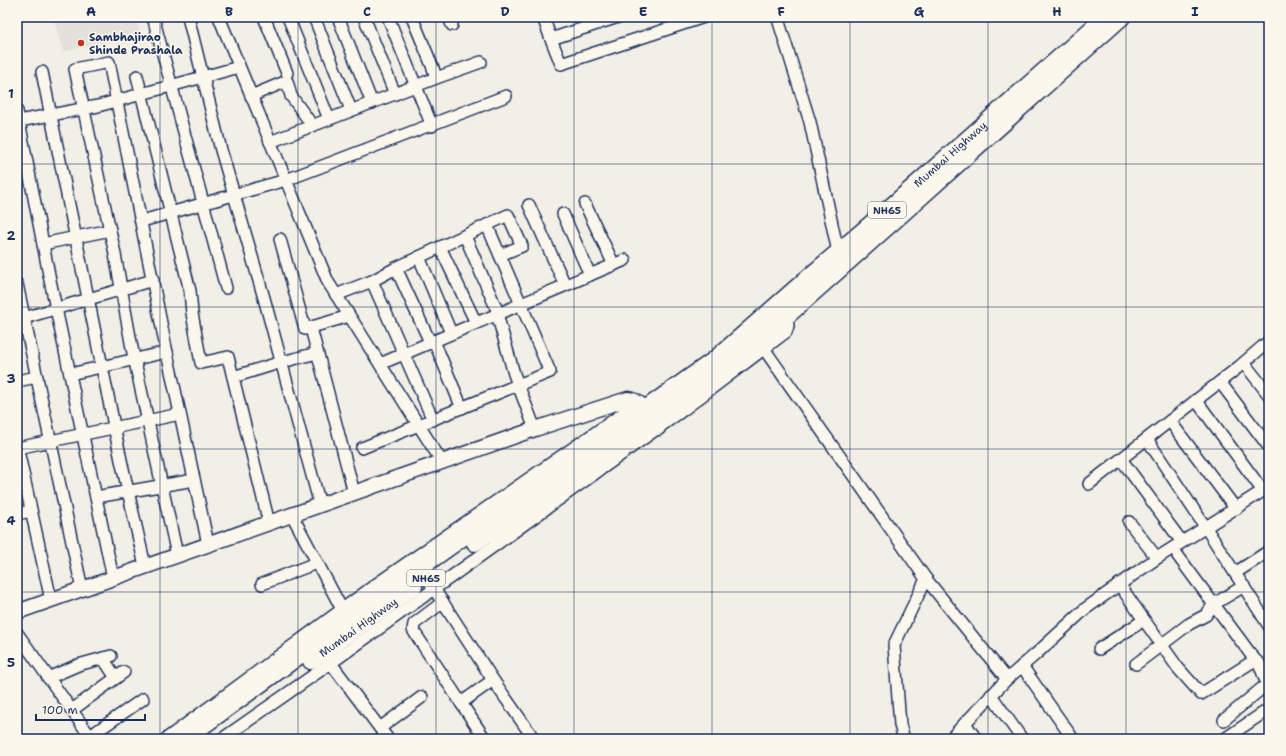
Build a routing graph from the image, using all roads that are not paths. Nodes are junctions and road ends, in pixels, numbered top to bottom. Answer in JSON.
{"nodes":[{"id":1,"x":153,"y":17,"type":"edge"},
{"id":2,"x":188,"y":17,"type":"edge"},
{"id":3,"x":219,"y":17,"type":"edge"},
{"id":4,"x":264,"y":17,"type":"edge"},
{"id":5,"x":288,"y":17,"type":"edge"},
{"id":6,"x":314,"y":17,"type":"edge"},
{"id":7,"x":338,"y":17,"type":"edge"},
{"id":8,"x":364,"y":17,"type":"edge"},
{"id":9,"x":388,"y":17,"type":"edge"},
{"id":10,"x":412,"y":17,"type":"edge"},
{"id":11,"x":543,"y":17,"type":"edge"},
{"id":12,"x":704,"y":17,"type":"edge"},
{"id":13,"x":1105,"y":17,"type":"edge"},
{"id":14,"x":1122,"y":17,"type":"edge"},
{"id":15,"x":614,"y":18,"type":"edge"},
{"id":16,"x":779,"y":18,"type":"edge"},
{"id":17,"x":587,"y":22,"type":"edge"},
{"id":18,"x":551,"y":39,"type":"junction"},
{"id":19,"x":481,"y":62,"type":"dead end"},
{"id":20,"x":239,"y":67,"type":"junction"},
{"id":21,"x":42,"y":72,"type":"dead end"},
{"id":22,"x":287,"y":73,"type":"dead end"},
{"id":23,"x":137,"y":76,"type":"dead end"},
{"id":24,"x":204,"y":77,"type":"junction"},
{"id":25,"x":436,"y":78,"type":"junction"},
{"id":26,"x":172,"y":86,"type":"junction"},
{"id":27,"x":416,"y":86,"type":"junction"},
{"id":28,"x":395,"y":94,"type":"junction"},
{"id":29,"x":142,"y":95,"type":"junction"},
{"id":30,"x":251,"y":96,"type":"junction"},
{"id":31,"x":506,"y":96,"type":"dead end"},
{"id":32,"x":117,"y":101,"type":"junction"},
{"id":33,"x":372,"y":102,"type":"junction"},
{"id":34,"x":84,"y":109,"type":"junction"},
{"id":35,"x":351,"y":110,"type":"junction"},
{"id":36,"x":18,"y":116,"type":"edge"},
{"id":37,"x":51,"y":116,"type":"junction"},
{"id":38,"x":329,"y":119,"type":"junction"},
{"id":39,"x":312,"y":125,"type":"junction"},
{"id":40,"x":432,"y":126,"type":"junction"},
{"id":41,"x":270,"y":142,"type":"junction"},
{"id":42,"x":286,"y":180,"type":"junction"},
{"id":43,"x":235,"y":195,"type":"junction"},
{"id":44,"x":204,"y":204,"type":"junction"},
{"id":45,"x":585,"y":204,"type":"dead end"},
{"id":46,"x":528,"y":205,"type":"dead end"},
{"id":47,"x":172,"y":214,"type":"junction"},
{"id":48,"x":563,"y":214,"type":"dead end"},
{"id":49,"x":142,"y":221,"type":"junction"},
{"id":50,"x":487,"y":225,"type":"junction"},
{"id":51,"x":110,"y":230,"type":"junction"},
{"id":52,"x":465,"y":236,"type":"junction"},
{"id":53,"x":76,"y":237,"type":"junction"},
{"id":54,"x":280,"y":239,"type":"dead end"},
{"id":55,"x":43,"y":244,"type":"junction"},
{"id":56,"x":440,"y":247,"type":"junction"},
{"id":57,"x":838,"y":252,"type":"junction"},
{"id":58,"x":500,"y":256,"type":"junction"},
{"id":59,"x":419,"y":257,"type":"junction"},
{"id":60,"x":625,"y":260,"type":"dead end"},
{"id":61,"x":614,"y":265,"type":"junction"},
{"id":62,"x":396,"y":268,"type":"junction"},
{"id":63,"x":590,"y":275,"type":"junction"},
{"id":64,"x":153,"y":280,"type":"junction"},
{"id":65,"x":372,"y":281,"type":"junction"},
{"id":66,"x":17,"y":284,"type":"edge"},
{"id":67,"x":565,"y":285,"type":"junction"},
{"id":68,"x":226,"y":288,"type":"dead end"},
{"id":69,"x":122,"y":290,"type":"junction"},
{"id":70,"x":336,"y":295,"type":"junction"},
{"id":71,"x":89,"y":299,"type":"junction"},
{"id":72,"x":521,"y":304,"type":"junction"},
{"id":73,"x":56,"y":308,"type":"junction"},
{"id":74,"x":497,"y":314,"type":"junction"},
{"id":75,"x":349,"y":316,"type":"junction"},
{"id":76,"x":24,"y":318,"type":"junction"},
{"id":77,"x":476,"y":323,"type":"junction"},
{"id":78,"x":311,"y":328,"type":"junction"},
{"id":79,"x":451,"y":333,"type":"junction"},
{"id":80,"x":432,"y":342,"type":"junction"},
{"id":81,"x":1268,"y":343,"type":"edge"},
{"id":82,"x":761,"y":345,"type":"junction"},
{"id":83,"x":167,"y":352,"type":"junction"},
{"id":84,"x":317,"y":353,"type":"junction"},
{"id":85,"x":404,"y":354,"type":"junction"},
{"id":86,"x":135,"y":360,"type":"junction"},
{"id":87,"x":282,"y":362,"type":"junction"},
{"id":88,"x":1244,"y":363,"type":"junction"},
{"id":89,"x":380,"y":364,"type":"junction"},
{"id":90,"x":102,"y":367,"type":"junction"},
{"id":91,"x":70,"y":374,"type":"junction"},
{"id":92,"x":37,"y":377,"type":"junction"},
{"id":93,"x":233,"y":377,"type":"junction"},
{"id":94,"x":17,"y":381,"type":"edge"},
{"id":95,"x":1220,"y":382,"type":"junction"},
{"id":96,"x":518,"y":385,"type":"junction"},
{"id":97,"x":1269,"y":395,"type":"edge"},
{"id":98,"x":1196,"y":400,"type":"junction"},
{"id":99,"x":462,"y":408,"type":"junction"},
{"id":100,"x":180,"y":414,"type":"junction"},
{"id":101,"x":648,"y":415,"type":"junction"},
{"id":102,"x":433,"y":420,"type":"junction"},
{"id":103,"x":148,"y":421,"type":"junction"},
{"id":104,"x":1170,"y":421,"type":"junction"},
{"id":105,"x":419,"y":426,"type":"junction"},
{"id":106,"x":115,"y":428,"type":"junction"},
{"id":107,"x":535,"y":429,"type":"junction"},
{"id":108,"x":83,"y":434,"type":"junction"},
{"id":109,"x":1147,"y":439,"type":"junction"},
{"id":110,"x":51,"y":441,"type":"junction"},
{"id":111,"x":17,"y":447,"type":"edge"},
{"id":112,"x":1269,"y":447,"type":"edge"},
{"id":113,"x":362,"y":448,"type":"dead end"},
{"id":114,"x":1121,"y":459,"type":"junction"},
{"id":115,"x":442,"y":462,"type":"junction"},
{"id":116,"x":194,"y":480,"type":"junction"},
{"id":117,"x":1089,"y":484,"type":"dead end"},
{"id":118,"x":162,"y":485,"type":"junction"},
{"id":119,"x":1266,"y":489,"type":"edge"},
{"id":120,"x":128,"y":491,"type":"junction"},
{"id":121,"x":354,"y":493,"type":"junction"},
{"id":122,"x":96,"y":497,"type":"junction"},
{"id":123,"x":320,"y":505,"type":"junction"},
{"id":124,"x":1236,"y":509,"type":"junction"},
{"id":125,"x":31,"y":511,"type":"junction"},
{"id":126,"x":17,"y":514,"type":"edge"},
{"id":127,"x":292,"y":515,"type":"junction"},
{"id":128,"x":270,"y":522,"type":"junction"},
{"id":129,"x":1129,"y":522,"type":"dead end"},
{"id":130,"x":1206,"y":528,"type":"junction"},
{"id":131,"x":1182,"y":542,"type":"junction"},
{"id":132,"x":208,"y":544,"type":"junction"},
{"id":133,"x":1269,"y":551,"type":"edge"},
{"id":134,"x":177,"y":555,"type":"junction"},
{"id":135,"x":1178,"y":556,"type":"dead end"},
{"id":136,"x":1156,"y":558,"type":"junction"},
{"id":137,"x":316,"y":563,"type":"junction"},
{"id":138,"x":146,"y":566,"type":"junction"},
{"id":139,"x":1235,"y":573,"type":"junction"},
{"id":140,"x":113,"y":578,"type":"junction"},
{"id":141,"x":926,"y":579,"type":"junction"},
{"id":142,"x":430,"y":583,"type":"junction"},
{"id":143,"x":262,"y":584,"type":"dead end"},
{"id":144,"x":1119,"y":584,"type":"junction"},
{"id":145,"x":1244,"y":586,"type":"junction"},
{"id":146,"x":82,"y":589,"type":"junction"},
{"id":147,"x":51,"y":600,"type":"junction"},
{"id":148,"x":443,"y":602,"type":"junction"},
{"id":149,"x":1214,"y":604,"type":"junction"},
{"id":150,"x":18,"y":608,"type":"edge"},
{"id":151,"x":345,"y":615,"type":"junction"},
{"id":152,"x":1144,"y":620,"type":"junction"},
{"id":153,"x":1267,"y":620,"type":"edge"},
{"id":154,"x":17,"y":633,"type":"edge"},
{"id":155,"x":1161,"y":645,"type":"junction"},
{"id":156,"x":1100,"y":649,"type":"dead end"},
{"id":157,"x":327,"y":658,"type":"junction"},
{"id":158,"x":1255,"y":660,"type":"junction"},
{"id":159,"x":1136,"y":664,"type":"dead end"},
{"id":160,"x":1022,"y":666,"type":"junction"},
{"id":161,"x":48,"y":678,"type":"junction"},
{"id":162,"x":1007,"y":679,"type":"junction"},
{"id":163,"x":493,"y":680,"type":"junction"},
{"id":164,"x":1268,"y":685,"type":"edge"},
{"id":165,"x":991,"y":695,"type":"junction"},
{"id":166,"x":422,"y":697,"type":"dead end"},
{"id":167,"x":143,"y":698,"type":"dead end"},
{"id":168,"x":461,"y":703,"type":"junction"},
{"id":169,"x":1269,"y":709,"type":"edge"},
{"id":170,"x":72,"y":710,"type":"junction"},
{"id":171,"x":1224,"y":720,"type":"dead end"},
{"id":172,"x":965,"y":723,"type":"junction"},
{"id":173,"x":380,"y":728,"type":"junction"},
{"id":174,"x":214,"y":737,"type":"edge"},
{"id":175,"x":91,"y":738,"type":"edge"},
{"id":176,"x":1226,"y":738,"type":"edge"},
{"id":177,"x":166,"y":739,"type":"edge"},
{"id":178,"x":185,"y":739,"type":"edge"},
{"id":179,"x":388,"y":739,"type":"edge"},
{"id":180,"x":485,"y":739,"type":"edge"},
{"id":181,"x":534,"y":739,"type":"edge"},
{"id":182,"x":904,"y":739,"type":"edge"},
{"id":183,"x":950,"y":739,"type":"edge"},
{"id":184,"x":976,"y":739,"type":"edge"},
{"id":185,"x":1022,"y":739,"type":"edge"},
{"id":186,"x":1073,"y":739,"type":"edge"}],
"edges":[{"from":1,"to":26,"type":"street"},
{"from":2,"to":24,"type":"street"},
{"from":3,"to":20,"type":"street"},
{"from":4,"to":22,"type":"street"},
{"from":5,"to":38,"type":"street"},
{"from":6,"to":35,"type":"street"},
{"from":7,"to":33,"type":"street"},
{"from":8,"to":28,"type":"street"},
{"from":9,"to":27,"type":"street"},
{"from":10,"to":25,"type":"street"},
{"from":11,"to":18,"type":"street"},
{"from":12,"to":18,"type":"street"},
{"from":13,"to":57,"type":"highway","name":"Mumbai Highway","number":"NH65"},
{"from":14,"to":82,"type":"highway","number":"NH65"},
{"from":15,"to":17,"type":"street"},
{"from":16,"to":57,"type":"street"},
{"from":17,"to":18,"type":"street"},
{"from":19,"to":25,"type":"street"},
{"from":20,"to":24,"type":"street"},
{"from":20,"to":30,"type":"street"},
{"from":21,"to":37,"type":"street"},
{"from":23,"to":29,"type":"street"},
{"from":24,"to":26,"type":"street"},
{"from":24,"to":43,"type":"street"},
{"from":25,"to":27,"type":"street"},
{"from":26,"to":29,"type":"street"},
{"from":26,"to":44,"type":"street"},
{"from":27,"to":28,"type":"street"},
{"from":27,"to":40,"type":"street"},
{"from":28,"to":33,"type":"street"},
{"from":29,"to":32,"type":"street"},
{"from":29,"to":47,"type":"street"},
{"from":30,"to":39,"type":"street"},
{"from":30,"to":41,"type":"street"},
{"from":31,"to":40,"type":"street"},
{"from":32,"to":34,"type":"street"},
{"from":32,"to":34,"type":"street"},
{"from":32,"to":49,"type":"street"},
{"from":33,"to":35,"type":"street"},
{"from":34,"to":37,"type":"street"},
{"from":34,"to":51,"type":"street"},
{"from":35,"to":38,"type":"street"},
{"from":36,"to":37,"type":"street"},
{"from":36,"to":55,"type":"street"},
{"from":37,"to":53,"type":"street"},
{"from":38,"to":39,"type":"street"},
{"from":39,"to":41,"type":"street"},
{"from":40,"to":42,"type":"street"},
{"from":41,"to":42,"type":"street"},
{"from":42,"to":43,"type":"street"},
{"from":42,"to":70,"type":"street"},
{"from":43,"to":44,"type":"street"},
{"from":43,"to":87,"type":"street"},
{"from":44,"to":47,"type":"street"},
{"from":44,"to":68,"type":"street"},
{"from":45,"to":61,"type":"street"},
{"from":46,"to":67,"type":"street"},
{"from":47,"to":49,"type":"street"},
{"from":47,"to":93,"type":"street"},
{"from":48,"to":63,"type":"street"},
{"from":49,"to":64,"type":"street"},
{"from":50,"to":52,"type":"street"},
{"from":50,"to":58,"type":"street"},
{"from":50,"to":58,"type":"street"},
{"from":51,"to":53,"type":"street"},
{"from":51,"to":69,"type":"street"},
{"from":52,"to":56,"type":"street"},
{"from":52,"to":74,"type":"street"},
{"from":53,"to":55,"type":"street"},
{"from":53,"to":71,"type":"street"},
{"from":54,"to":78,"type":"street"},
{"from":55,"to":73,"type":"street"},
{"from":56,"to":59,"type":"street"},
{"from":56,"to":77,"type":"street"},
{"from":57,"to":101,"type":"highway","name":"Mumbai Highway","number":"NH65"},
{"from":58,"to":72,"type":"street"},
{"from":59,"to":62,"type":"street"},
{"from":59,"to":79,"type":"street"},
{"from":60,"to":61,"type":"street"},
{"from":61,"to":63,"type":"street"},
{"from":62,"to":65,"type":"street"},
{"from":62,"to":80,"type":"street"},
{"from":63,"to":67,"type":"street"},
{"from":64,"to":69,"type":"street"},
{"from":64,"to":83,"type":"street"},
{"from":65,"to":70,"type":"street"},
{"from":65,"to":85,"type":"street"},
{"from":66,"to":76,"type":"street"},
{"from":67,"to":72,"type":"street"},
{"from":69,"to":71,"type":"street"},
{"from":69,"to":86,"type":"street"},
{"from":70,"to":75,"type":"street"},
{"from":71,"to":73,"type":"street"},
{"from":71,"to":90,"type":"street"},
{"from":72,"to":74,"type":"street"},
{"from":72,"to":96,"type":"street"},
{"from":73,"to":76,"type":"street"},
{"from":73,"to":91,"type":"street"},
{"from":74,"to":77,"type":"street"},
{"from":74,"to":96,"type":"street"},
{"from":75,"to":78,"type":"street"},
{"from":75,"to":89,"type":"street"},
{"from":76,"to":92,"type":"street"},
{"from":77,"to":79,"type":"street"},
{"from":78,"to":84,"type":"street"},
{"from":79,"to":80,"type":"street"},
{"from":80,"to":85,"type":"street"},
{"from":80,"to":99,"type":"street"},
{"from":81,"to":88,"type":"street"},
{"from":82,"to":101,"type":"highway","number":"NH65"},
{"from":82,"to":141,"type":"street"},
{"from":83,"to":86,"type":"street"},
{"from":83,"to":100,"type":"street"},
{"from":84,"to":87,"type":"street"},
{"from":84,"to":121,"type":"street"},
{"from":85,"to":89,"type":"street"},
{"from":85,"to":102,"type":"street"},
{"from":86,"to":90,"type":"street"},
{"from":86,"to":103,"type":"street"},
{"from":87,"to":93,"type":"street"},
{"from":87,"to":123,"type":"street"},
{"from":88,"to":95,"type":"street"},
{"from":88,"to":97,"type":"street"},
{"from":89,"to":105,"type":"street"},
{"from":90,"to":91,"type":"street"},
{"from":90,"to":106,"type":"street"},
{"from":91,"to":108,"type":"street"},
{"from":92,"to":94,"type":"street"},
{"from":92,"to":110,"type":"street"},
{"from":93,"to":128,"type":"street"},
{"from":95,"to":98,"type":"street"},
{"from":95,"to":112,"type":"street"},
{"from":96,"to":99,"type":"street"},
{"from":96,"to":107,"type":"street"},
{"from":98,"to":104,"type":"street"},
{"from":98,"to":119,"type":"street"},
{"from":99,"to":102,"type":"street"},
{"from":100,"to":103,"type":"street"},
{"from":100,"to":116,"type":"street"},
{"from":101,"to":107,"type":"main road"},
{"from":101,"to":142,"type":"highway","name":"Mumbai Highway","number":"NH65"},
{"from":101,"to":151,"type":"highway","name":"Mumbai Highway","number":"NH65"},
{"from":101,"to":151,"type":"street"},
{"from":102,"to":105,"type":"street"},
{"from":103,"to":106,"type":"street"},
{"from":103,"to":118,"type":"street"},
{"from":104,"to":109,"type":"street"},
{"from":104,"to":124,"type":"street"},
{"from":105,"to":113,"type":"street"},
{"from":105,"to":115,"type":"street"},
{"from":106,"to":108,"type":"street"},
{"from":106,"to":120,"type":"street"},
{"from":107,"to":115,"type":"main road"},
{"from":108,"to":110,"type":"street"},
{"from":108,"to":122,"type":"street"},
{"from":109,"to":114,"type":"street"},
{"from":109,"to":130,"type":"street"},
{"from":110,"to":111,"type":"street"},
{"from":110,"to":146,"type":"street"},
{"from":111,"to":125,"type":"street"},
{"from":114,"to":117,"type":"street"},
{"from":114,"to":131,"type":"street"},
{"from":115,"to":121,"type":"main road"},
{"from":116,"to":118,"type":"street"},
{"from":116,"to":132,"type":"street"},
{"from":118,"to":120,"type":"street"},
{"from":118,"to":134,"type":"street"},
{"from":119,"to":124,"type":"street"},
{"from":120,"to":122,"type":"street"},
{"from":120,"to":138,"type":"street"},
{"from":121,"to":123,"type":"main road"},
{"from":122,"to":140,"type":"street"},
{"from":123,"to":127,"type":"main road"},
{"from":124,"to":130,"type":"street"},
{"from":125,"to":126,"type":"street"},
{"from":125,"to":147,"type":"street"},
{"from":127,"to":128,"type":"main road"},
{"from":127,"to":137,"type":"street"},
{"from":128,"to":132,"type":"main road"},
{"from":129,"to":136,"type":"street"},
{"from":130,"to":131,"type":"street"},
{"from":130,"to":139,"type":"street"},
{"from":131,"to":136,"type":"street"},
{"from":132,"to":134,"type":"main road"},
{"from":133,"to":139,"type":"street"},
{"from":134,"to":138,"type":"main road"},
{"from":135,"to":149,"type":"street"},
{"from":136,"to":144,"type":"street"},
{"from":137,"to":143,"type":"street"},
{"from":137,"to":151,"type":"street"},
{"from":138,"to":140,"type":"main road"},
{"from":139,"to":145,"type":"street"},
{"from":140,"to":146,"type":"main road"},
{"from":141,"to":162,"type":"street"},
{"from":141,"to":182,"type":"street"},
{"from":142,"to":148,"type":"street"},
{"from":142,"to":157,"type":"highway","name":"Mumbai Highway","number":"NH65"},
{"from":144,"to":152,"type":"street"},
{"from":144,"to":160,"type":"street"},
{"from":145,"to":149,"type":"street"},
{"from":145,"to":153,"type":"street"},
{"from":146,"to":147,"type":"main road"},
{"from":147,"to":150,"type":"main road"},
{"from":148,"to":163,"type":"street"},
{"from":148,"to":168,"type":"street"},
{"from":149,"to":155,"type":"street"},
{"from":149,"to":158,"type":"street"},
{"from":151,"to":177,"type":"street"},
{"from":151,"to":178,"type":"highway","name":"Mumbai Highway","number":"NH65"},
{"from":152,"to":155,"type":"street"},
{"from":152,"to":156,"type":"street"},
{"from":154,"to":161,"type":"street"},
{"from":155,"to":158,"type":"street"},
{"from":155,"to":159,"type":"street"},
{"from":157,"to":173,"type":"street"},
{"from":157,"to":174,"type":"highway","name":"Mumbai Highway","number":"NH65"},
{"from":158,"to":164,"type":"street"},
{"from":160,"to":162,"type":"street"},
{"from":160,"to":186,"type":"street"},
{"from":161,"to":170,"type":"street"},
{"from":161,"to":170,"type":"street"},
{"from":162,"to":165,"type":"street"},
{"from":163,"to":168,"type":"street"},
{"from":163,"to":181,"type":"street"},
{"from":164,"to":171,"type":"street"},
{"from":165,"to":172,"type":"street"},
{"from":165,"to":185,"type":"street"},
{"from":166,"to":173,"type":"street"},
{"from":167,"to":175,"type":"street"},
{"from":168,"to":180,"type":"street"},
{"from":169,"to":176,"type":"street"},
{"from":170,"to":175,"type":"street"},
{"from":172,"to":183,"type":"street"},
{"from":172,"to":184,"type":"street"},
{"from":173,"to":179,"type":"street"}]}
